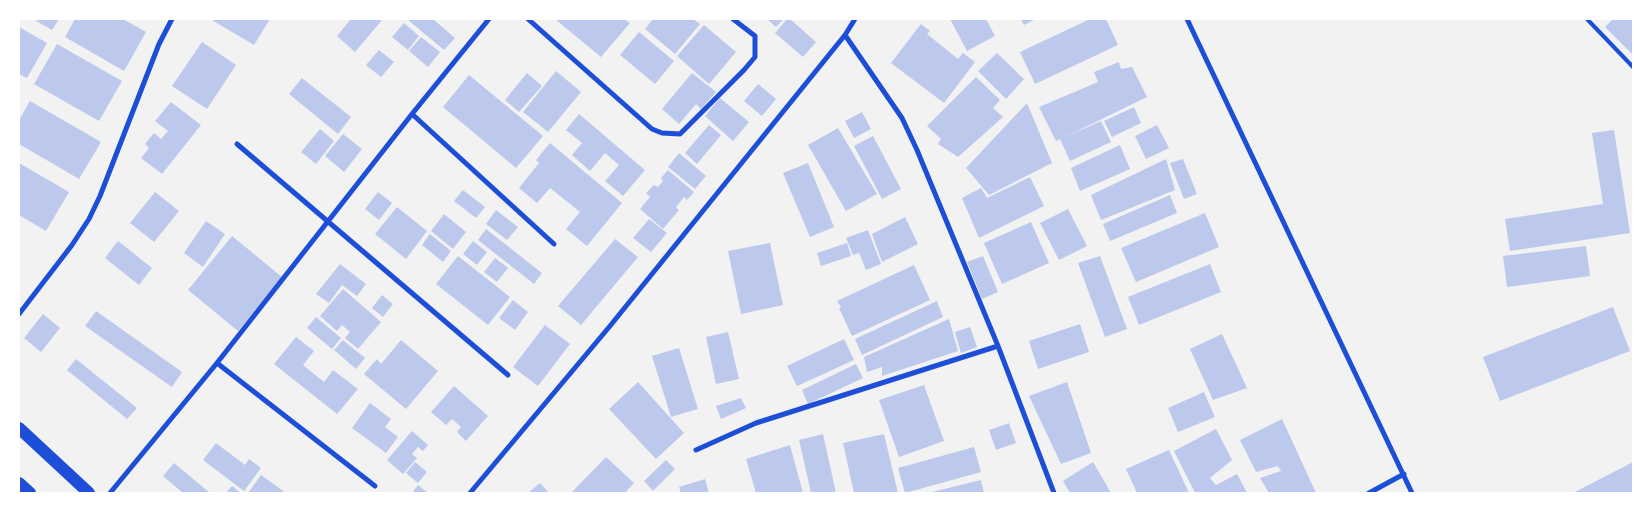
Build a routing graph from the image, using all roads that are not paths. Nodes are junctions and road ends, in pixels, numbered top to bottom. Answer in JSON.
{"nodes":[{"id":1,"x":172,"y":19,"type":"edge"},
{"id":2,"x":489,"y":19,"type":"edge"},
{"id":3,"x":528,"y":19,"type":"edge"},
{"id":4,"x":733,"y":19,"type":"edge"},
{"id":5,"x":855,"y":19,"type":"edge"},
{"id":6,"x":1187,"y":19,"type":"edge"},
{"id":7,"x":1587,"y":19,"type":"edge"},
{"id":8,"x":845,"y":34,"type":"junction"},
{"id":9,"x":1633,"y":67,"type":"edge"},
{"id":10,"x":412,"y":114,"type":"junction"},
{"id":11,"x":237,"y":144,"type":"dead end"},
{"id":12,"x":328,"y":221,"type":"junction"},
{"id":13,"x":554,"y":244,"type":"dead end"},
{"id":14,"x":19,"y":314,"type":"edge"},
{"id":15,"x":998,"y":346,"type":"junction"},
{"id":16,"x":217,"y":363,"type":"junction"},
{"id":17,"x":508,"y":375,"type":"dead end"},
{"id":18,"x":19,"y":428,"type":"edge"},
{"id":19,"x":696,"y":450,"type":"dead end"},
{"id":20,"x":1404,"y":474,"type":"junction"},
{"id":21,"x":375,"y":486,"type":"dead end"},
{"id":22,"x":89,"y":493,"type":"edge"},
{"id":23,"x":110,"y":493,"type":"edge"},
{"id":24,"x":470,"y":493,"type":"edge"},
{"id":25,"x":1054,"y":493,"type":"edge"},
{"id":26,"x":1369,"y":493,"type":"edge"},
{"id":27,"x":1412,"y":493,"type":"edge"}],
"edges":[{"from":1,"to":14,"type":"street"},
{"from":2,"to":10,"type":"street"},
{"from":3,"to":4,"type":"street"},
{"from":5,"to":8,"type":"street"},
{"from":6,"to":20,"type":"street"},
{"from":7,"to":9,"type":"lane"},
{"from":8,"to":15,"type":"street"},
{"from":8,"to":24,"type":"street"},
{"from":10,"to":12,"type":"street"},
{"from":10,"to":13,"type":"street"},
{"from":11,"to":12,"type":"street"},
{"from":12,"to":16,"type":"street"},
{"from":12,"to":17,"type":"street"},
{"from":15,"to":19,"type":"street"},
{"from":15,"to":25,"type":"street"},
{"from":16,"to":21,"type":"street"},
{"from":16,"to":23,"type":"street"},
{"from":18,"to":22,"type":"main road"},
{"from":20,"to":26,"type":"street"},
{"from":20,"to":27,"type":"street"}]}
